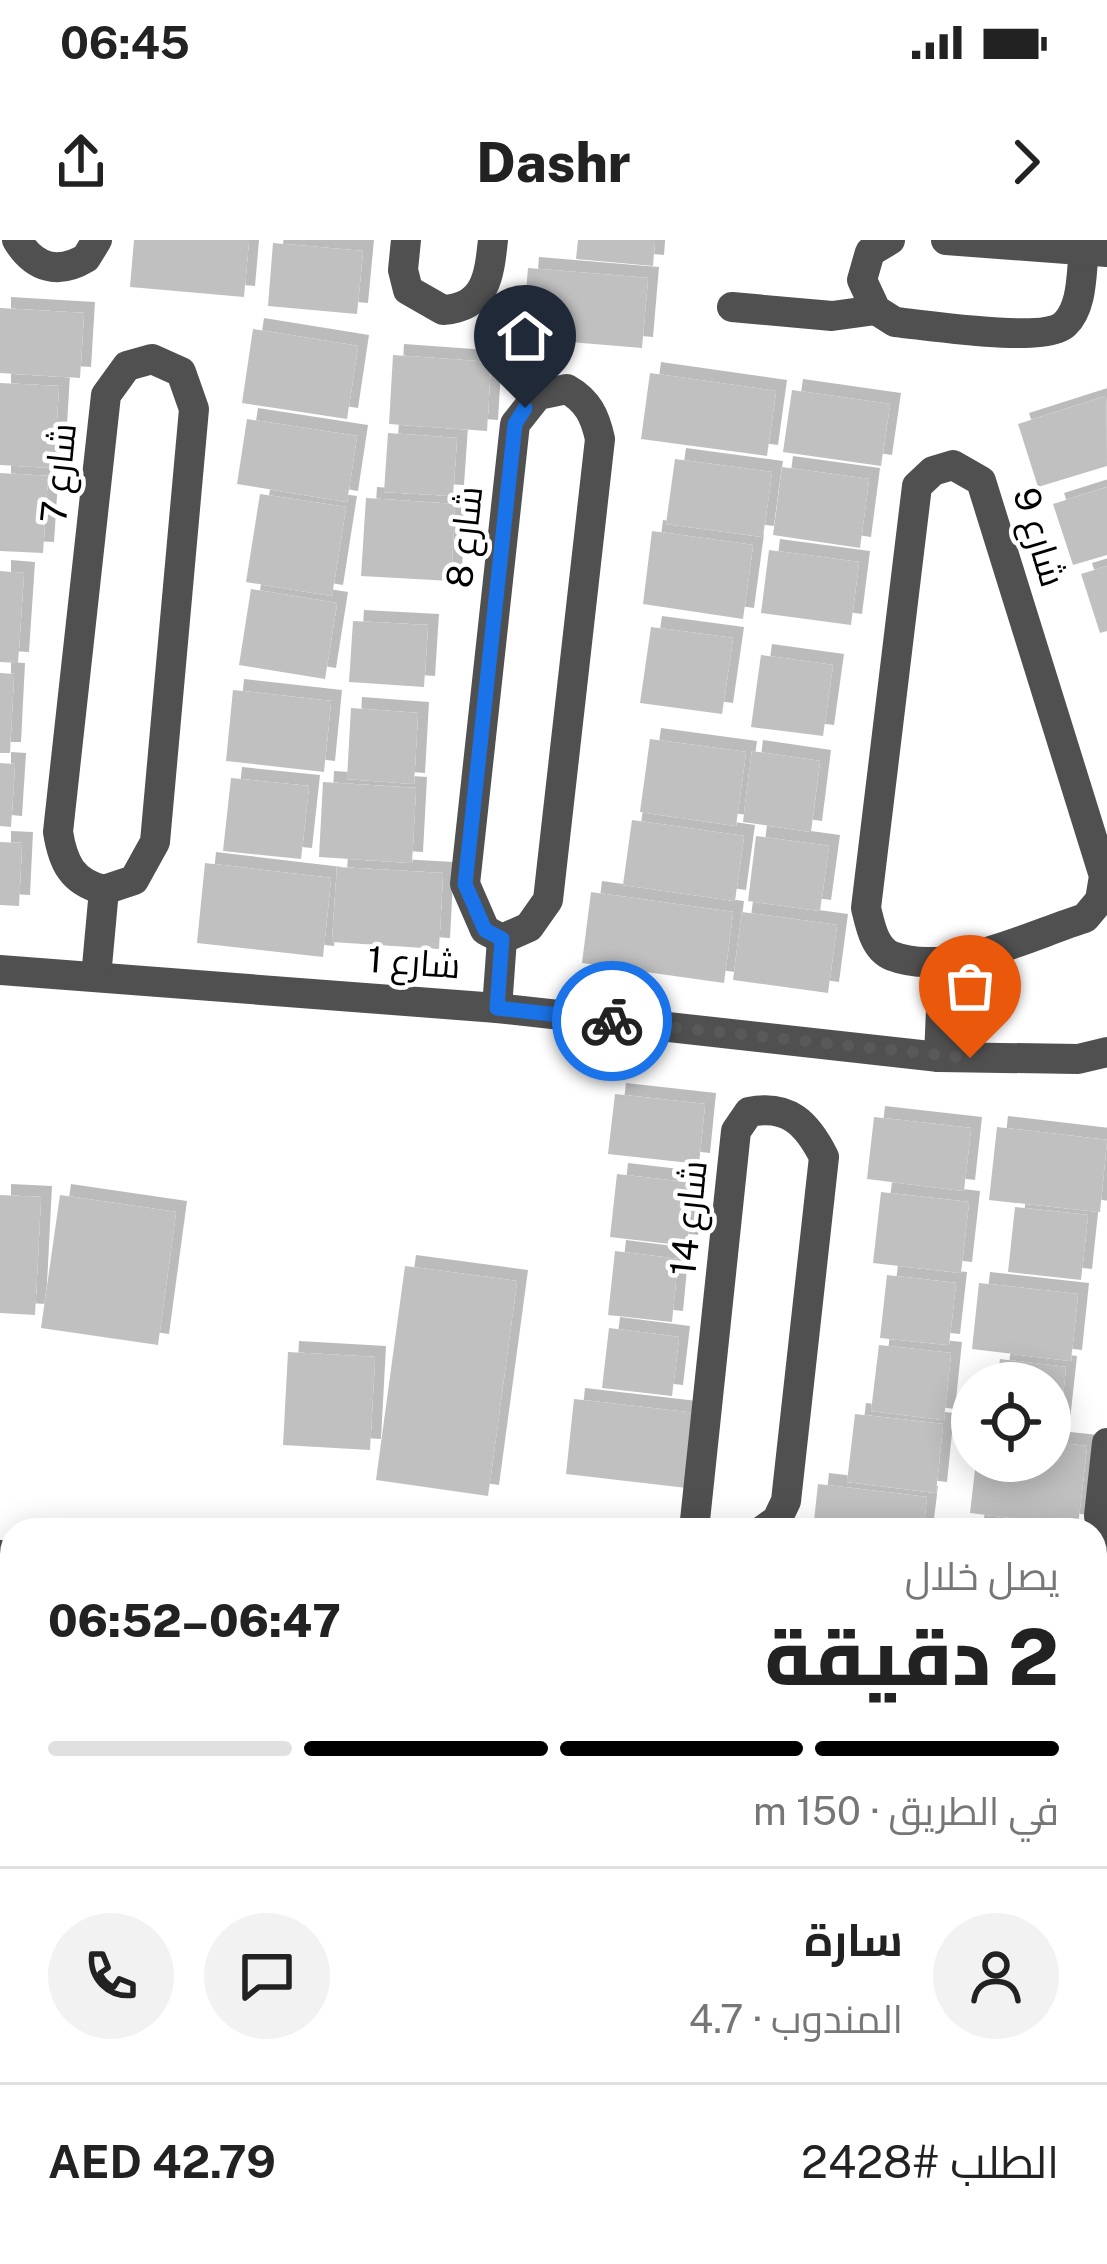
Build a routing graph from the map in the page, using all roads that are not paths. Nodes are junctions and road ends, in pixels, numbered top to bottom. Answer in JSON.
{"nodes":[{"id":1,"x":17,"y":240,"type":"edge"},
{"id":2,"x":97,"y":240,"type":"edge"},
{"id":3,"x":406,"y":240,"type":"edge"},
{"id":4,"x":493,"y":240,"type":"edge"},
{"id":5,"x":890,"y":240,"type":"edge"},
{"id":6,"x":946,"y":240,"type":"edge"},
{"id":7,"x":1095,"y":251,"type":"edge"},
{"id":8,"x":732,"y":307,"type":"dead end"},
{"id":9,"x":876,"y":310,"type":"junction"},
{"id":10,"x":104,"y":890,"type":"junction"},
{"id":11,"x":502,"y":939,"type":"junction"},
{"id":12,"x":943,"y":962,"type":"junction"},
{"id":13,"x":0,"y":970,"type":"edge"},
{"id":14,"x":96,"y":977,"type":"junction"},
{"id":15,"x":497,"y":1008,"type":"junction"},
{"id":16,"x":1107,"y":1052,"type":"edge"},
{"id":17,"x":939,"y":1058,"type":"junction"},
{"id":18,"x":1107,"y":1444,"type":"edge"},
{"id":19,"x":695,"y":1518,"type":"edge"},
{"id":20,"x":778,"y":1518,"type":"edge"},
{"id":21,"x":1100,"y":1518,"type":"edge"}],
"edges":[{"from":1,"to":2,"type":"street"},
{"from":3,"to":4,"type":"street"},
{"from":5,"to":9,"type":"street"},
{"from":6,"to":7,"type":"street"},
{"from":7,"to":9,"type":"street"},
{"from":8,"to":9,"type":"street"},
{"from":10,"to":10,"type":"street","name":"شارع 7"},
{"from":10,"to":14,"type":"street"},
{"from":11,"to":11,"type":"street","name":"شارع 8"},
{"from":11,"to":15,"type":"street"},
{"from":12,"to":12,"type":"street","name":"شارع 9"},
{"from":12,"to":17,"type":"street"},
{"from":13,"to":14,"type":"street","name":"شارع 1"},
{"from":14,"to":15,"type":"street","name":"شارع 1"},
{"from":15,"to":17,"type":"street","name":"شارع 1"},
{"from":16,"to":17,"type":"street","name":"شارع 1"},
{"from":18,"to":21,"type":"street"},
{"from":19,"to":20,"type":"street","name":"شارع 14"}]}
